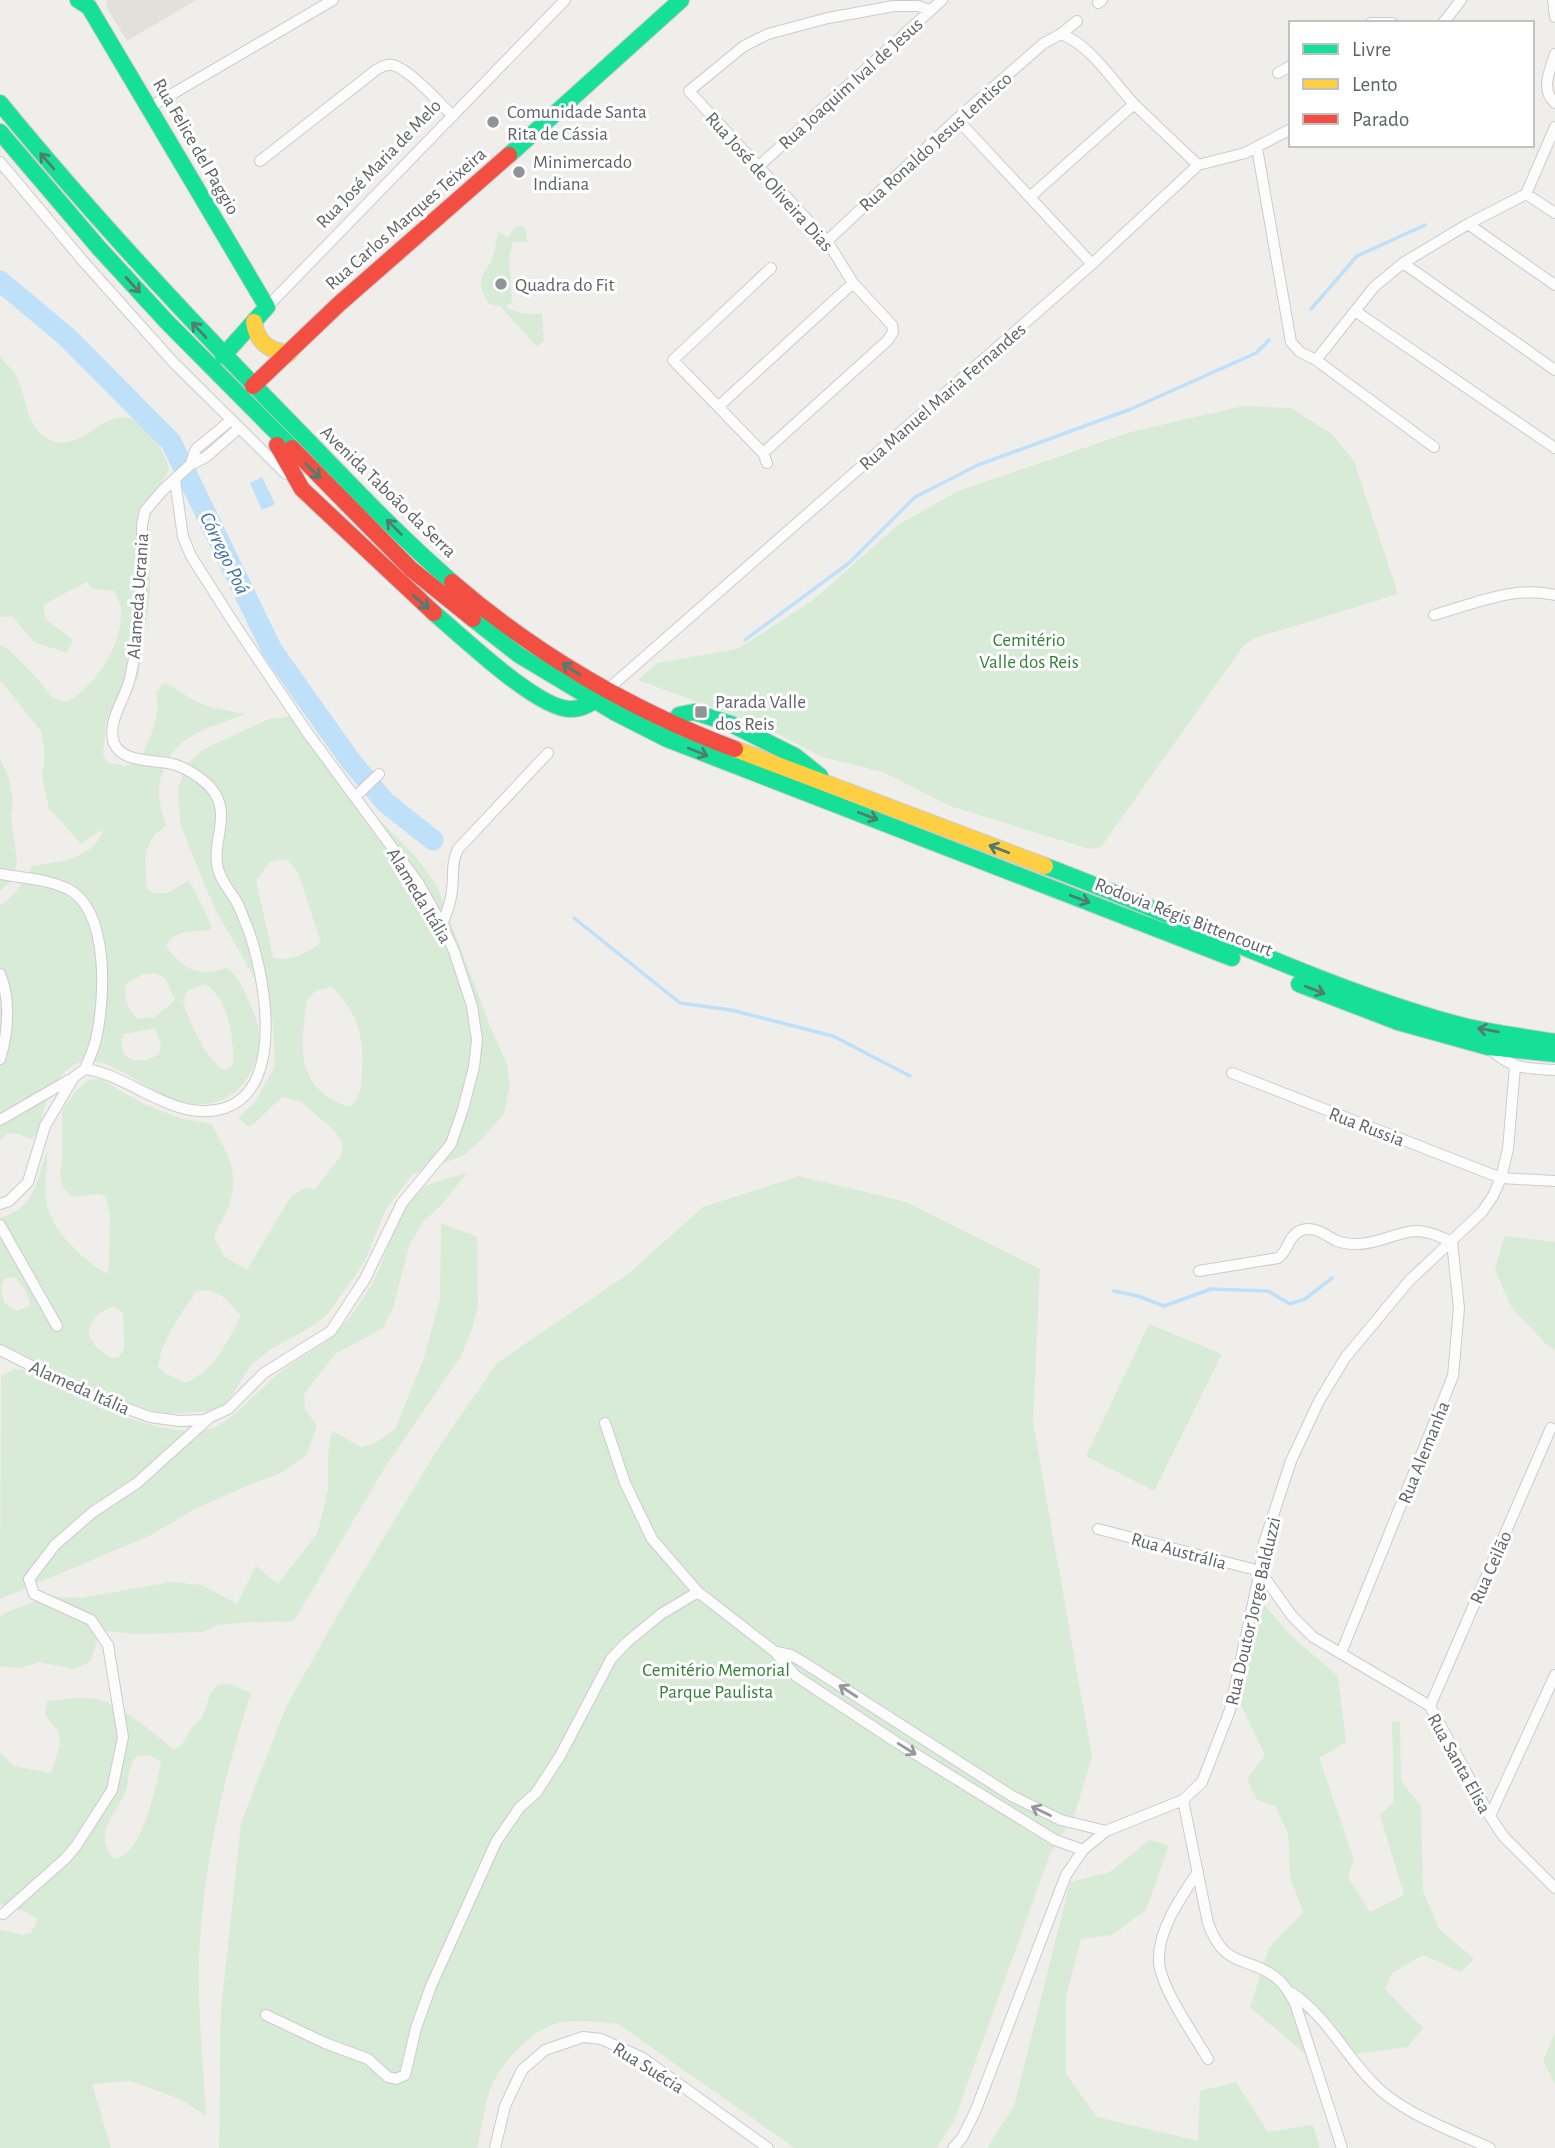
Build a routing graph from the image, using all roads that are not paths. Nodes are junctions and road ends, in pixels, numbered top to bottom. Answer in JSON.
{"nodes":[{"id":1,"x":333,"y":0,"type":"edge"},
{"id":2,"x":565,"y":0,"type":"edge"},
{"id":3,"x":681,"y":0,"type":"edge"},
{"id":4,"x":942,"y":0,"type":"edge"},
{"id":5,"x":1461,"y":0,"type":"edge"},
{"id":6,"x":1553,"y":0,"type":"edge"},
{"id":7,"x":85,"y":2,"type":"edge"},
{"id":8,"x":930,"y":10,"type":"junction"},
{"id":9,"x":1555,"y":17,"type":"edge"},
{"id":10,"x":1077,"y":21,"type":"dead end"},
{"id":11,"x":1445,"y":21,"type":"edge"},
{"id":12,"x":1061,"y":34,"type":"junction"},
{"id":13,"x":1555,"y":54,"type":"edge"},
{"id":14,"x":1289,"y":67,"type":"edge"},
{"id":15,"x":1278,"y":73,"type":"dead end"},
{"id":16,"x":0,"y":103,"type":"edge"},
{"id":17,"x":1555,"y":103,"type":"edge"},
{"id":18,"x":1134,"y":104,"type":"junction"},
{"id":19,"x":150,"y":107,"type":"junction"},
{"id":20,"x":453,"y":116,"type":"junction"},
{"id":21,"x":957,"y":119,"type":"junction"},
{"id":22,"x":1289,"y":130,"type":"edge"},
{"id":23,"x":0,"y":132,"type":"edge"},
{"id":24,"x":1554,"y":132,"type":"edge"},
{"id":25,"x":1257,"y":148,"type":"junction"},
{"id":26,"x":0,"y":162,"type":"edge"},
{"id":27,"x":260,"y":162,"type":"dead end"},
{"id":28,"x":1198,"y":165,"type":"junction"},
{"id":29,"x":758,"y":167,"type":"junction"},
{"id":30,"x":1526,"y":194,"type":"junction"},
{"id":31,"x":1031,"y":196,"type":"junction"},
{"id":32,"x":1555,"y":213,"type":"edge"},
{"id":33,"x":1468,"y":224,"type":"junction"},
{"id":34,"x":827,"y":241,"type":"junction"},
{"id":35,"x":1403,"y":263,"type":"junction"},
{"id":36,"x":1092,"y":264,"type":"junction"},
{"id":37,"x":771,"y":268,"type":"dead end"},
{"id":38,"x":853,"y":283,"type":"junction"},
{"id":39,"x":1555,"y":285,"type":"edge"},
{"id":40,"x":267,"y":307,"type":"junction"},
{"id":41,"x":1355,"y":311,"type":"junction"},
{"id":42,"x":254,"y":322,"type":"junction"},
{"id":43,"x":289,"y":353,"type":"junction"},
{"id":44,"x":223,"y":356,"type":"junction"},
{"id":45,"x":1316,"y":360,"type":"junction"},
{"id":46,"x":1555,"y":370,"type":"edge"},
{"id":47,"x":253,"y":386,"type":"junction"},
{"id":48,"x":719,"y":406,"type":"junction"},
{"id":49,"x":265,"y":423,"type":"junction"},
{"id":50,"x":235,"y":424,"type":"junction"},
{"id":51,"x":1434,"y":447,"type":"dead end"},
{"id":52,"x":1555,"y":449,"type":"edge"},
{"id":53,"x":182,"y":472,"type":"junction"},
{"id":54,"x":302,"y":489,"type":"junction"},
{"id":55,"x":1555,"y":595,"type":"edge"},
{"id":56,"x":1434,"y":615,"type":"dead end"},
{"id":57,"x":601,"y":695,"type":"junction"},
{"id":58,"x":671,"y":732,"type":"junction"},
{"id":59,"x":548,"y":753,"type":"dead end"},
{"id":60,"x":379,"y":774,"type":"dead end"},
{"id":61,"x":835,"y":786,"type":"junction"},
{"id":62,"x":805,"y":791,"type":"joint"},
{"id":63,"x":359,"y":793,"type":"junction"},
{"id":64,"x":0,"y":874,"type":"edge"},
{"id":65,"x":442,"y":925,"type":"junction"},
{"id":66,"x":0,"y":974,"type":"edge"},
{"id":67,"x":1555,"y":1042,"type":"edge"},
{"id":68,"x":1488,"y":1047,"type":"junction"},
{"id":69,"x":1555,"y":1054,"type":"edge"},
{"id":70,"x":0,"y":1059,"type":"edge"},
{"id":71,"x":1515,"y":1067,"type":"junction"},
{"id":72,"x":85,"y":1069,"type":"junction"},
{"id":73,"x":1555,"y":1070,"type":"edge"},
{"id":74,"x":1232,"y":1073,"type":"dead end"},
{"id":75,"x":74,"y":1077,"type":"junction"},
{"id":76,"x":0,"y":1120,"type":"edge"},
{"id":77,"x":1501,"y":1178,"type":"junction"},
{"id":78,"x":1555,"y":1181,"type":"edge"},
{"id":79,"x":0,"y":1204,"type":"edge"},
{"id":80,"x":0,"y":1225,"type":"edge"},
{"id":81,"x":1452,"y":1242,"type":"junction"},
{"id":82,"x":1199,"y":1271,"type":"dead end"},
{"id":83,"x":57,"y":1325,"type":"dead end"},
{"id":84,"x":0,"y":1350,"type":"edge"},
{"id":85,"x":209,"y":1418,"type":"junction"},
{"id":86,"x":605,"y":1423,"type":"dead end"},
{"id":87,"x":1551,"y":1428,"type":"dead end"},
{"id":88,"x":1098,"y":1529,"type":"dead end"},
{"id":89,"x":1260,"y":1571,"type":"junction"},
{"id":90,"x":698,"y":1592,"type":"junction"},
{"id":91,"x":774,"y":1651,"type":"junction"},
{"id":92,"x":1340,"y":1653,"type":"junction"},
{"id":93,"x":1555,"y":1675,"type":"edge"},
{"id":94,"x":1430,"y":1706,"type":"junction"},
{"id":95,"x":1183,"y":1800,"type":"junction"},
{"id":96,"x":1490,"y":1816,"type":"junction"},
{"id":97,"x":1106,"y":1830,"type":"junction"},
{"id":98,"x":1083,"y":1850,"type":"junction"},
{"id":99,"x":1198,"y":1872,"type":"junction"},
{"id":100,"x":1555,"y":1888,"type":"edge"},
{"id":101,"x":3,"y":1914,"type":"dead end"},
{"id":102,"x":1288,"y":1990,"type":"junction"},
{"id":103,"x":266,"y":2015,"type":"dead end"},
{"id":104,"x":1209,"y":2059,"type":"dead end"},
{"id":105,"x":495,"y":2148,"type":"edge"},
{"id":106,"x":768,"y":2148,"type":"edge"},
{"id":107,"x":953,"y":2148,"type":"edge"},
{"id":108,"x":1342,"y":2148,"type":"edge"},
{"id":109,"x":1490,"y":2148,"type":"edge"}],
"edges":[{"from":1,"to":19,"type":"street"},
{"from":2,"to":20,"type":"street","name":"Rua José Maria de Melo"},
{"from":3,"to":43,"type":"main road","name":"Rua Carlos Marques Teixeira"},
{"from":4,"to":8,"type":"street","name":"Rua Joaquim Ival de Jesus"},
{"from":5,"to":11,"type":"street"},
{"from":6,"to":9,"type":"street"},
{"from":7,"to":19,"type":"main road","name":"Rua Felice del Paggio"},
{"from":8,"to":29,"type":"street","name":"Rua Joaquim Ival de Jesus"},
{"from":8,"to":29,"type":"street","name":"Rua José de Oliveira Dias"},
{"from":10,"to":12,"type":"street","name":"Rua Ronaldo Jesus Lentisco"},
{"from":12,"to":18,"type":"street"},
{"from":12,"to":21,"type":"street","name":"Rua Ronaldo Jesus Lentisco"},
{"from":13,"to":17,"type":"street"},
{"from":14,"to":15,"type":"street"},
{"from":44,"to":16,"type":"main road","name":"Avenida Taboão da Serra","one_way":true},
{"from":18,"to":28,"type":"street"},
{"from":18,"to":31,"type":"street"},
{"from":19,"to":40,"type":"main road","name":"Rua Felice del Paggio"},
{"from":20,"to":27,"type":"street"},
{"from":20,"to":40,"type":"street","name":"Rua José Maria de Melo"},
{"from":21,"to":31,"type":"street"},
{"from":21,"to":34,"type":"street","name":"Rua Ronaldo Jesus Lentisco"},
{"from":22,"to":25,"type":"street","name":"Rua Manuel Maria Fernandes"},
{"from":23,"to":49,"type":"main road","name":"Avenida Taboão da Serra","one_way":true},
{"from":24,"to":30,"type":"street"},
{"from":25,"to":28,"type":"street","name":"Rua Manuel Maria Fernandes"},
{"from":25,"to":45,"type":"street"},
{"from":26,"to":50,"type":"street"},
{"from":28,"to":36,"type":"street","name":"Rua Manuel Maria Fernandes"},
{"from":29,"to":34,"type":"street","name":"Rua José de Oliveira Dias"},
{"from":30,"to":32,"type":"street"},
{"from":30,"to":33,"type":"street"},
{"from":31,"to":36,"type":"street"},
{"from":33,"to":35,"type":"street"},
{"from":33,"to":39,"type":"street"},
{"from":34,"to":38,"type":"street","name":"Rua José de Oliveira Dias"},
{"from":35,"to":41,"type":"street"},
{"from":35,"to":46,"type":"street"},
{"from":36,"to":57,"type":"street","name":"Rua Manuel Maria Fernandes"},
{"from":37,"to":48,"type":"street"},
{"from":38,"to":48,"type":"street"},
{"from":38,"to":48,"type":"street","name":"Rua José de Oliveira Dias"},
{"from":40,"to":42,"type":"main road","name":"Rua José Maria de Melo"},
{"from":41,"to":45,"type":"street"},
{"from":41,"to":52,"type":"street"},
{"from":42,"to":43,"type":"main road"},
{"from":42,"to":44,"type":"main road","name":"Rua José Maria de Melo"},
{"from":43,"to":47,"type":"main road","name":"Rua Carlos Marques Teixeira"},
{"from":44,"to":47,"type":"main road","name":"Avenida Taboão da Serra"},
{"from":45,"to":51,"type":"street"},
{"from":57,"to":47,"type":"main road","name":"Avenida Taboão da Serra","one_way":true},
{"from":49,"to":54,"type":"main road"},
{"from":49,"to":57,"type":"main road","name":"Avenida Taboão da Serra","one_way":true},
{"from":50,"to":53,"type":"street","name":"Alameda Ucrania"},
{"from":50,"to":54,"type":"street"},
{"from":53,"to":63,"type":"street","name":"Alameda Itália"},
{"from":53,"to":72,"type":"street","name":"Alameda Ucrania"},
{"from":54,"to":57,"type":"main road","one_way":true},
{"from":55,"to":56,"type":"street"},
{"from":57,"to":58,"type":"main road","name":"Avenida Taboão da Serra"},
{"from":57,"to":58,"type":"main road","name":"Avenida Taboão da Serra"},
{"from":58,"to":61,"type":"main road","name":"Avenida Taboão da Serra"},
{"from":58,"to":61,"type":"main road"},
{"from":58,"to":62,"type":"main road","name":"Avenida Taboão da Serra","one_way":true},
{"from":59,"to":65,"type":"street"},
{"from":60,"to":63,"type":"street"},
{"from":67,"to":61,"type":"main road","name":"Rodovia Régis Bittencourt","one_way":true},
{"from":62,"to":68,"type":"main road","name":"Rodovia Régis Bittencourt","one_way":true},
{"from":63,"to":65,"type":"street","name":"Alameda Itália"},
{"from":64,"to":72,"type":"street"},
{"from":65,"to":85,"type":"street","name":"Alameda Itália"},
{"from":66,"to":70,"type":"street"},
{"from":68,"to":69,"type":"main road","name":"Rodovia Régis Bittencourt"},
{"from":68,"to":71,"type":"street"},
{"from":71,"to":73,"type":"street"},
{"from":71,"to":77,"type":"street","name":"Rua Doutor Jorge Balduzzi"},
{"from":72,"to":75,"type":"street"},
{"from":74,"to":77,"type":"street","name":"Rua Russia"},
{"from":75,"to":76,"type":"street"},
{"from":75,"to":79,"type":"street"},
{"from":77,"to":78,"type":"street","name":"Rua Russia"},
{"from":77,"to":81,"type":"street","name":"Rua Doutor Jorge Balduzzi"},
{"from":80,"to":83,"type":"street"},
{"from":81,"to":82,"type":"street"},
{"from":81,"to":89,"type":"street","name":"Rua Doutor Jorge Balduzzi"},
{"from":81,"to":92,"type":"street","name":"Rua Alemanha"},
{"from":84,"to":85,"type":"street","name":"Alameda Itália"},
{"from":85,"to":101,"type":"street"},
{"from":86,"to":90,"type":"street"},
{"from":87,"to":94,"type":"street","name":"Rua Ceilão"},
{"from":88,"to":89,"type":"street","name":"Rua Austrália"},
{"from":89,"to":92,"type":"street","name":"Rua Santa Elisa"},
{"from":89,"to":95,"type":"street","name":"Rua Doutor Jorge Balduzzi"},
{"from":90,"to":91,"type":"street"},
{"from":90,"to":103,"type":"street"},
{"from":97,"to":91,"type":"street","one_way":true},
{"from":91,"to":98,"type":"street","one_way":true},
{"from":92,"to":94,"type":"street","name":"Rua Santa Elisa"},
{"from":93,"to":96,"type":"street"},
{"from":94,"to":96,"type":"street","name":"Rua Santa Elisa"},
{"from":95,"to":97,"type":"street","name":"Rua Doutor Jorge Balduzzi"},
{"from":95,"to":99,"type":"street"},
{"from":96,"to":100,"type":"street","name":"Rua Santa Elisa"},
{"from":97,"to":98,"type":"street"},
{"from":98,"to":107,"type":"street"},
{"from":99,"to":102,"type":"street"},
{"from":99,"to":104,"type":"street"},
{"from":102,"to":108,"type":"street"},
{"from":102,"to":109,"type":"street"},
{"from":105,"to":106,"type":"street","name":"Rua Suécia"}]}
